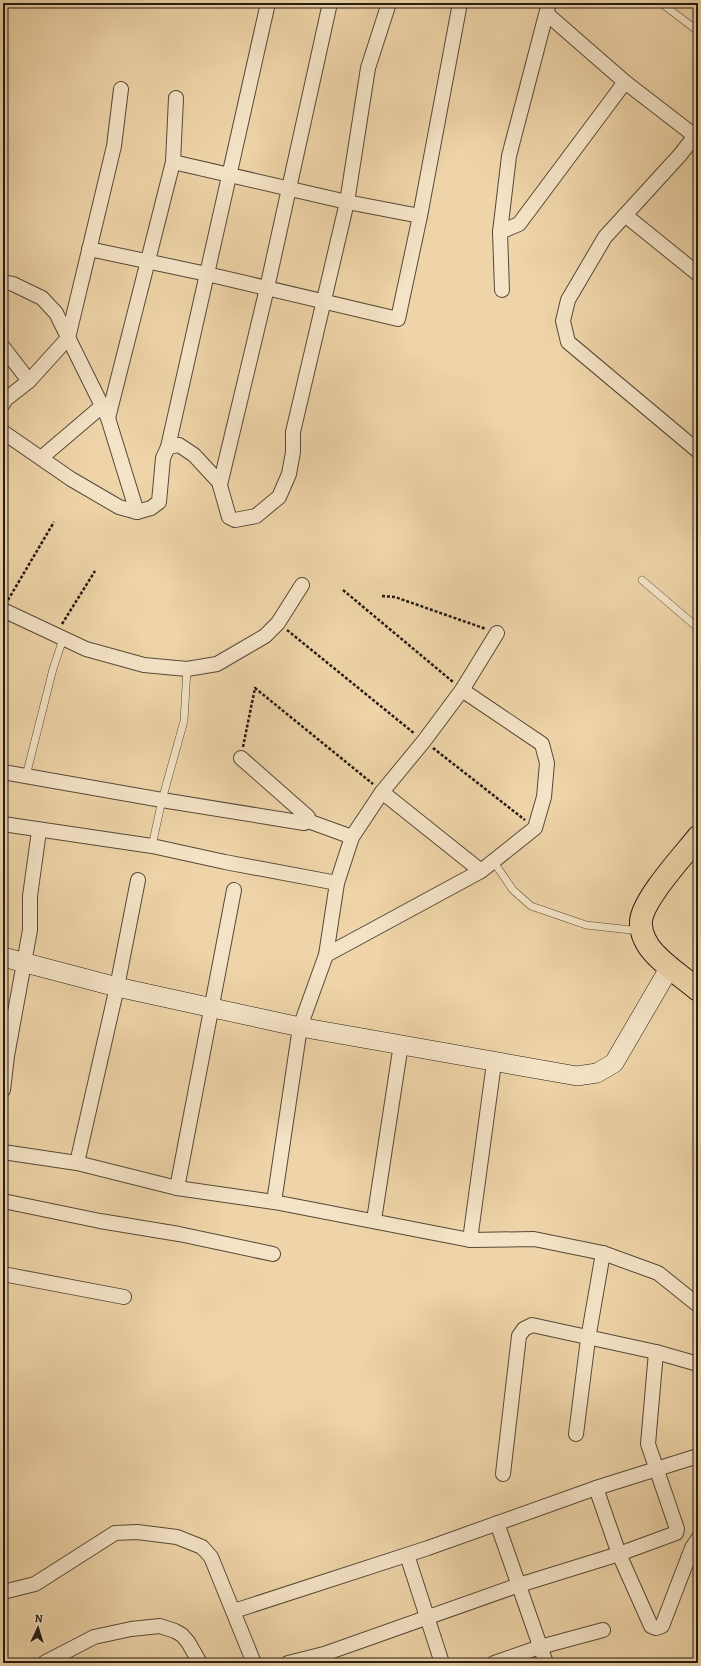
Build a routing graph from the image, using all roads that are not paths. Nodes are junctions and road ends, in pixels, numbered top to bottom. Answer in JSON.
{"nodes":[{"id":1,"x":268,"y":3,"type":"edge"},
{"id":2,"x":330,"y":3,"type":"edge"},
{"id":3,"x":389,"y":3,"type":"edge"},
{"id":4,"x":460,"y":3,"type":"edge"},
{"id":5,"x":661,"y":3,"type":"edge"},
{"id":6,"x":548,"y":8,"type":"edge"},
{"id":7,"x":698,"y":31,"type":"edge"},
{"id":8,"x":626,"y":82,"type":"junction"},
{"id":9,"x":121,"y":89,"type":"dead end"},
{"id":10,"x":176,"y":98,"type":"dead end"},
{"id":11,"x":696,"y":134,"type":"edge"},
{"id":12,"x":173,"y":162,"type":"junction"},
{"id":13,"x":230,"y":174,"type":"junction"},
{"id":14,"x":289,"y":188,"type":"junction"},
{"id":15,"x":347,"y":202,"type":"junction"},
{"id":16,"x":625,"y":215,"type":"junction"},
{"id":17,"x":420,"y":216,"type":"junction"},
{"id":18,"x":500,"y":232,"type":"junction"},
{"id":19,"x":89,"y":249,"type":"junction"},
{"id":20,"x":148,"y":262,"type":"junction"},
{"id":21,"x":207,"y":274,"type":"junction"},
{"id":22,"x":698,"y":274,"type":"edge"},
{"id":23,"x":3,"y":282,"type":"edge"},
{"id":24,"x":267,"y":288,"type":"junction"},
{"id":25,"x":502,"y":290,"type":"dead end"},
{"id":26,"x":323,"y":301,"type":"junction"},
{"id":27,"x":68,"y":338,"type":"junction"},
{"id":28,"x":3,"y":347,"type":"edge"},
{"id":29,"x":29,"y":381,"type":"junction"},
{"id":30,"x":3,"y":404,"type":"edge"},
{"id":31,"x":105,"y":412,"type":"junction"},
{"id":32,"x":3,"y":432,"type":"edge"},
{"id":33,"x":168,"y":447,"type":"junction"},
{"id":34,"x":698,"y":451,"type":"edge"},
{"id":35,"x":41,"y":458,"type":"junction"},
{"id":36,"x":220,"y":485,"type":"junction"},
{"id":37,"x":137,"y":512,"type":"junction"},
{"id":38,"x":642,"y":580,"type":"dead end"},
{"id":39,"x":302,"y":585,"type":"dead end"},
{"id":40,"x":5,"y":606,"type":"edge"},
{"id":41,"x":698,"y":628,"type":"edge"},
{"id":42,"x":497,"y":634,"type":"road end"},
{"id":43,"x":59,"y":637,"type":"junction"},
{"id":44,"x":187,"y":669,"type":"junction"},
{"id":45,"x":462,"y":690,"type":"junction"},
{"id":46,"x":241,"y":758,"type":"road end"},
{"id":47,"x":3,"y":772,"type":"edge"},
{"id":48,"x":26,"y":776,"type":"junction"},
{"id":49,"x":382,"y":792,"type":"junction"},
{"id":50,"x":162,"y":800,"type":"junction"},
{"id":51,"x":308,"y":821,"type":"junction"},
{"id":52,"x":3,"y":824,"type":"edge"},
{"id":53,"x":39,"y":831,"type":"junction"},
{"id":54,"x":352,"y":837,"type":"junction"},
{"id":55,"x":698,"y":838,"type":"edge"},
{"id":56,"x":152,"y":846,"type":"junction"},
{"id":57,"x":494,"y":861,"type":"junction"},
{"id":58,"x":481,"y":871,"type":"junction"},
{"id":59,"x":138,"y":880,"type":"dead end"},
{"id":60,"x":337,"y":883,"type":"junction"},
{"id":61,"x":234,"y":890,"type":"dead end"},
{"id":62,"x":642,"y":931,"type":"junction"},
{"id":63,"x":326,"y":955,"type":"junction"},
{"id":64,"x":3,"y":958,"type":"edge"},
{"id":65,"x":24,"y":962,"type":"junction"},
{"id":66,"x":670,"y":967,"type":"junction"},
{"id":67,"x":117,"y":987,"type":"junction"},
{"id":68,"x":698,"y":990,"type":"edge"},
{"id":69,"x":211,"y":1008,"type":"junction"},
{"id":70,"x":300,"y":1027,"type":"junction"},
{"id":71,"x":401,"y":1044,"type":"junction"},
{"id":72,"x":494,"y":1063,"type":"junction"},
{"id":73,"x":3,"y":1090,"type":"edge"},
{"id":74,"x":3,"y":1152,"type":"edge"},
{"id":75,"x":77,"y":1163,"type":"junction"},
{"id":76,"x":177,"y":1188,"type":"junction"},
{"id":77,"x":3,"y":1201,"type":"edge"},
{"id":78,"x":274,"y":1202,"type":"junction"},
{"id":79,"x":374,"y":1220,"type":"junction"},
{"id":80,"x":470,"y":1240,"type":"junction"},
{"id":81,"x":603,"y":1253,"type":"junction"},
{"id":82,"x":273,"y":1254,"type":"dead end"},
{"id":83,"x":3,"y":1274,"type":"edge"},
{"id":84,"x":124,"y":1297,"type":"dead end"},
{"id":85,"x":698,"y":1305,"type":"edge"},
{"id":86,"x":588,"y":1339,"type":"junction"},
{"id":87,"x":656,"y":1352,"type":"junction"},
{"id":88,"x":698,"y":1364,"type":"edge"},
{"id":89,"x":576,"y":1434,"type":"dead end"},
{"id":90,"x":698,"y":1456,"type":"edge"},
{"id":91,"x":656,"y":1470,"type":"junction"},
{"id":92,"x":503,"y":1474,"type":"dead end"},
{"id":93,"x":596,"y":1488,"type":"junction"},
{"id":94,"x":497,"y":1524,"type":"junction"},
{"id":95,"x":698,"y":1539,"type":"edge"},
{"id":96,"x":619,"y":1554,"type":"junction"},
{"id":97,"x":407,"y":1555,"type":"junction"},
{"id":98,"x":519,"y":1585,"type":"junction"},
{"id":99,"x":3,"y":1592,"type":"edge"},
{"id":100,"x":234,"y":1611,"type":"junction"},
{"id":101,"x":427,"y":1617,"type":"junction"},
{"id":102,"x":603,"y":1630,"type":"dead end"},
{"id":103,"x":540,"y":1648,"type":"junction"},
{"id":104,"x":326,"y":1658,"type":"edge"},
{"id":105,"x":44,"y":1663,"type":"edge"},
{"id":106,"x":200,"y":1663,"type":"edge"},
{"id":107,"x":254,"y":1663,"type":"edge"},
{"id":108,"x":288,"y":1663,"type":"edge"},
{"id":109,"x":442,"y":1663,"type":"edge"},
{"id":110,"x":494,"y":1663,"type":"edge"},
{"id":111,"x":546,"y":1663,"type":"edge"}],
"edges":[{"from":1,"to":13,"type":"street"},
{"from":2,"to":14,"type":"street"},
{"from":3,"to":15,"type":"street"},
{"from":4,"to":17,"type":"street"},
{"from":5,"to":7,"type":"lane"},
{"from":6,"to":8,"type":"street"},
{"from":6,"to":18,"type":"street"},
{"from":8,"to":11,"type":"street"},
{"from":8,"to":18,"type":"street"},
{"from":9,"to":19,"type":"street"},
{"from":10,"to":12,"type":"street"},
{"from":11,"to":16,"type":"street"},
{"from":12,"to":13,"type":"street"},
{"from":12,"to":20,"type":"street"},
{"from":13,"to":14,"type":"street"},
{"from":13,"to":21,"type":"street"},
{"from":14,"to":15,"type":"street"},
{"from":14,"to":24,"type":"street"},
{"from":15,"to":17,"type":"street"},
{"from":15,"to":26,"type":"street"},
{"from":16,"to":22,"type":"street"},
{"from":16,"to":34,"type":"street"},
{"from":17,"to":26,"type":"street"},
{"from":18,"to":25,"type":"street"},
{"from":19,"to":20,"type":"street"},
{"from":19,"to":27,"type":"street"},
{"from":20,"to":21,"type":"street"},
{"from":20,"to":31,"type":"street"},
{"from":21,"to":24,"type":"street"},
{"from":21,"to":33,"type":"street"},
{"from":23,"to":27,"type":"street"},
{"from":24,"to":26,"type":"street"},
{"from":24,"to":36,"type":"street"},
{"from":26,"to":36,"type":"street"},
{"from":27,"to":29,"type":"street"},
{"from":27,"to":31,"type":"street"},
{"from":28,"to":29,"type":"street"},
{"from":29,"to":30,"type":"street"},
{"from":31,"to":35,"type":"street"},
{"from":31,"to":37,"type":"street"},
{"from":32,"to":35,"type":"street"},
{"from":33,"to":36,"type":"street"},
{"from":33,"to":37,"type":"street"},
{"from":35,"to":37,"type":"street"},
{"from":38,"to":41,"type":"lane"},
{"from":39,"to":44,"type":"street"},
{"from":40,"to":43,"type":"street"},
{"from":42,"to":45,"type":"street"},
{"from":43,"to":44,"type":"street"},
{"from":43,"to":48,"type":"lane"},
{"from":44,"to":50,"type":"lane"},
{"from":45,"to":49,"type":"street"},
{"from":45,"to":57,"type":"street"},
{"from":46,"to":51,"type":"street"},
{"from":47,"to":48,"type":"street"},
{"from":48,"to":50,"type":"street"},
{"from":49,"to":54,"type":"street"},
{"from":49,"to":58,"type":"street"},
{"from":50,"to":51,"type":"street"},
{"from":50,"to":56,"type":"lane"},
{"from":51,"to":54,"type":"street"},
{"from":52,"to":53,"type":"street"},
{"from":53,"to":56,"type":"street"},
{"from":53,"to":65,"type":"street"},
{"from":54,"to":60,"type":"street"},
{"from":55,"to":62,"type":"main road"},
{"from":56,"to":60,"type":"street"},
{"from":57,"to":58,"type":"street"},
{"from":57,"to":62,"type":"lane"},
{"from":58,"to":63,"type":"street"},
{"from":59,"to":67,"type":"street"},
{"from":60,"to":63,"type":"street"},
{"from":61,"to":69,"type":"street"},
{"from":62,"to":66,"type":"main road"},
{"from":63,"to":70,"type":"street"},
{"from":64,"to":65,"type":"street"},
{"from":65,"to":67,"type":"street"},
{"from":65,"to":73,"type":"street"},
{"from":66,"to":68,"type":"main road"},
{"from":66,"to":72,"type":"street"},
{"from":67,"to":69,"type":"street"},
{"from":67,"to":75,"type":"street"},
{"from":69,"to":70,"type":"street"},
{"from":69,"to":76,"type":"street"},
{"from":70,"to":71,"type":"street"},
{"from":70,"to":78,"type":"street"},
{"from":71,"to":72,"type":"street"},
{"from":71,"to":79,"type":"street"},
{"from":72,"to":80,"type":"street"},
{"from":74,"to":75,"type":"street"},
{"from":75,"to":76,"type":"street"},
{"from":76,"to":78,"type":"street"},
{"from":77,"to":82,"type":"street"},
{"from":78,"to":79,"type":"street"},
{"from":79,"to":80,"type":"street"},
{"from":80,"to":81,"type":"street"},
{"from":81,"to":85,"type":"street"},
{"from":81,"to":86,"type":"street"},
{"from":83,"to":84,"type":"street"},
{"from":86,"to":87,"type":"street"},
{"from":86,"to":89,"type":"street"},
{"from":86,"to":92,"type":"street"},
{"from":87,"to":88,"type":"street"},
{"from":87,"to":91,"type":"street"},
{"from":90,"to":91,"type":"street"},
{"from":91,"to":93,"type":"street"},
{"from":91,"to":96,"type":"street"},
{"from":93,"to":94,"type":"street"},
{"from":93,"to":96,"type":"street"},
{"from":94,"to":97,"type":"street"},
{"from":94,"to":98,"type":"street"},
{"from":95,"to":96,"type":"street"},
{"from":96,"to":98,"type":"street"},
{"from":97,"to":100,"type":"street"},
{"from":97,"to":101,"type":"street"},
{"from":98,"to":101,"type":"street"},
{"from":98,"to":103,"type":"street"},
{"from":99,"to":100,"type":"street"},
{"from":100,"to":107,"type":"street"},
{"from":101,"to":104,"type":"street"},
{"from":101,"to":109,"type":"street"},
{"from":102,"to":103,"type":"street"},
{"from":103,"to":110,"type":"street"},
{"from":103,"to":111,"type":"street"},
{"from":104,"to":108,"type":"street"},
{"from":105,"to":106,"type":"street"}]}
